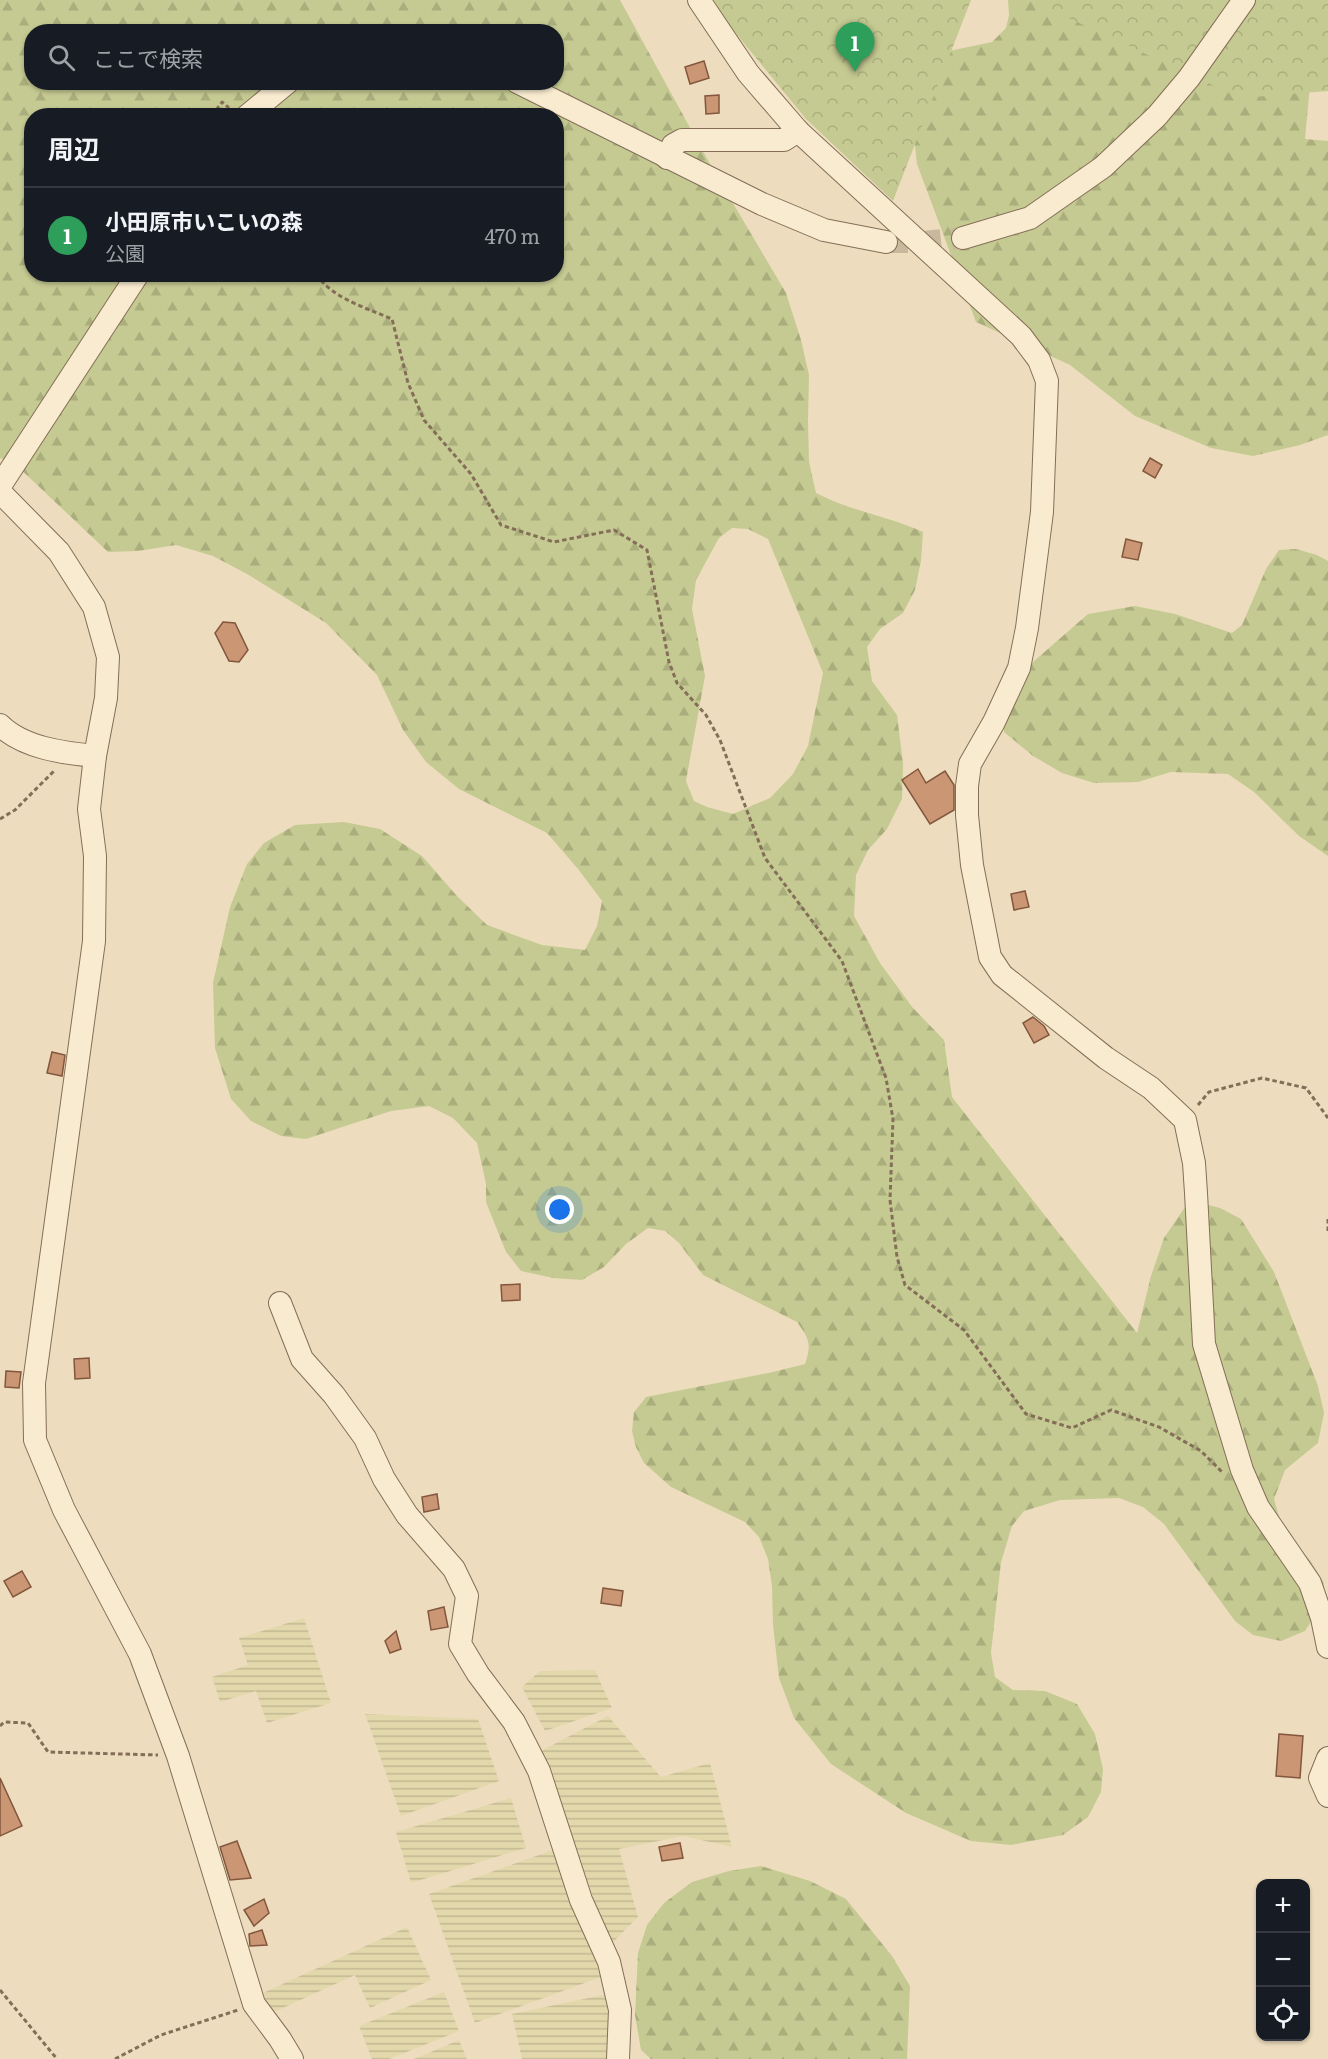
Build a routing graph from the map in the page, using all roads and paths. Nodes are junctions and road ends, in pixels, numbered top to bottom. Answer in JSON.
{"nodes":[{"id":1,"x":699,"y":0,"type":"edge"},
{"id":2,"x":1244,"y":0,"type":"edge"},
{"id":3,"x":275,"y":90,"type":"edge"},
{"id":4,"x":534,"y":90,"type":"edge"},
{"id":5,"x":218,"y":108,"type":"edge"},
{"id":6,"x":232,"y":108,"type":"edge"},
{"id":7,"x":245,"y":108,"type":"edge"},
{"id":8,"x":798,"y":131,"type":"junction"},
{"id":9,"x":668,"y":158,"type":"junction"},
{"id":10,"x":963,"y":238,"type":"tunnel mouth"},
{"id":11,"x":886,"y":242,"type":"tunnel mouth"},
{"id":12,"x":133,"y":282,"type":"edge"},
{"id":13,"x":321,"y":282,"type":"edge"},
{"id":14,"x":0,"y":486,"type":"edge"},
{"id":15,"x":0,"y":492,"type":"edge"},
{"id":16,"x":0,"y":725,"type":"edge"},
{"id":17,"x":71,"y":754,"type":"junction"},
{"id":18,"x":95,"y":756,"type":"junction"},
{"id":19,"x":0,"y":819,"type":"edge"},
{"id":20,"x":1328,"y":1118,"type":"edge"},
{"id":21,"x":1185,"y":1120,"type":"junction"},
{"id":22,"x":1328,"y":1219,"type":"edge"},
{"id":23,"x":1328,"y":1231,"type":"edge"},
{"id":24,"x":280,"y":1303,"type":"dead end"},
{"id":25,"x":1225,"y":1475,"type":"dead end"},
{"id":26,"x":1328,"y":1647,"type":"edge"},
{"id":27,"x":0,"y":1725,"type":"edge"},
{"id":28,"x":178,"y":1756,"type":"junction"},
{"id":29,"x":1328,"y":1758,"type":"edge"},
{"id":30,"x":1328,"y":1796,"type":"edge"},
{"id":31,"x":0,"y":1990,"type":"edge"},
{"id":32,"x":254,"y":2004,"type":"junction"},
{"id":33,"x":57,"y":2059,"type":"edge"},
{"id":34,"x":115,"y":2059,"type":"edge"},
{"id":35,"x":292,"y":2059,"type":"edge"},
{"id":36,"x":618,"y":2059,"type":"edge"}],
"edges":[{"from":1,"to":8,"type":"street"},
{"from":2,"to":10,"type":"street"},
{"from":3,"to":7,"type":"street"},
{"from":4,"to":9,"type":"street"},
{"from":5,"to":6,"type":"path"},
{"from":8,"to":9,"type":"street"},
{"from":8,"to":21,"type":"street"},
{"from":9,"to":11,"type":"street"},
{"from":12,"to":14,"type":"street"},
{"from":13,"to":25,"type":"path"},
{"from":15,"to":18,"type":"street"},
{"from":16,"to":17,"type":"street"},
{"from":17,"to":18,"type":"street"},
{"from":17,"to":19,"type":"path"},
{"from":18,"to":28,"type":"street"},
{"from":20,"to":21,"type":"path"},
{"from":21,"to":26,"type":"street"},
{"from":22,"to":23,"type":"path"},
{"from":24,"to":36,"type":"street"},
{"from":27,"to":28,"type":"path"},
{"from":28,"to":32,"type":"street"},
{"from":29,"to":30,"type":"street"},
{"from":31,"to":33,"type":"path"},
{"from":32,"to":34,"type":"path"},
{"from":32,"to":35,"type":"street"}]}
